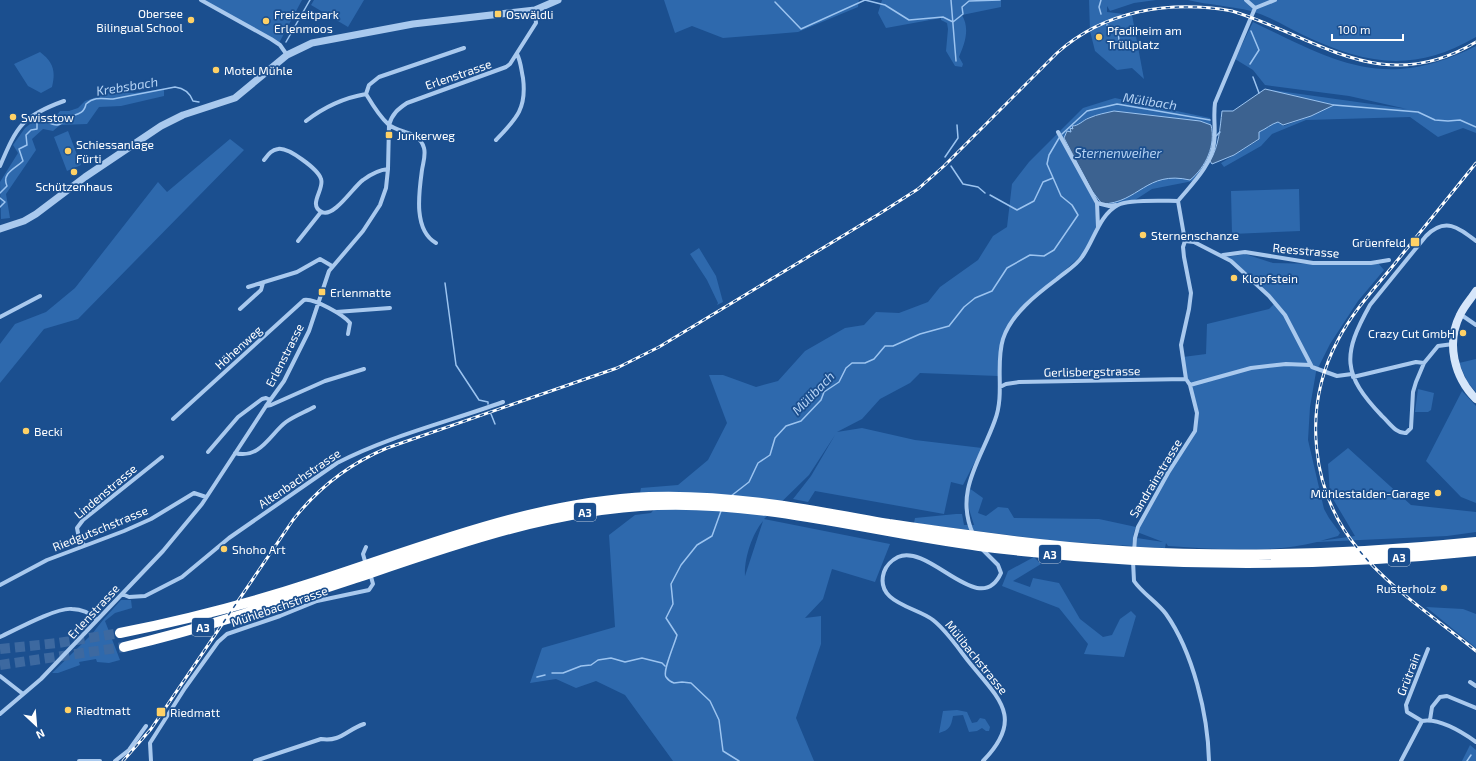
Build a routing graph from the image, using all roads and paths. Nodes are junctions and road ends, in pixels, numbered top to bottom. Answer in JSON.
{"nodes":[{"id":1,"x":201,"y":0,"type":"edge"},
{"id":2,"x":558,"y":0,"type":"edge"},
{"id":3,"x":1246,"y":0,"type":"edge"},
{"id":4,"x":1275,"y":0,"type":"edge"},
{"id":5,"x":1255,"y":8,"type":"junction"},
{"id":6,"x":535,"y":10,"type":"junction"},
{"id":7,"x":464,"y":48,"type":"dead end"},
{"id":8,"x":517,"y":54,"type":"junction"},
{"id":9,"x":287,"y":55,"type":"junction"},
{"id":10,"x":366,"y":94,"type":"junction"},
{"id":11,"x":64,"y":101,"type":"dead end"},
{"id":12,"x":306,"y":121,"type":"dead end"},
{"id":13,"x":389,"y":125,"type":"junction"},
{"id":14,"x":1058,"y":132,"type":"dead end"},
{"id":15,"x":496,"y":140,"type":"dead end"},
{"id":16,"x":264,"y":160,"type":"dead end"},
{"id":17,"x":0,"y":166,"type":"edge"},
{"id":18,"x":388,"y":169,"type":"junction"},
{"id":19,"x":1178,"y":201,"type":"junction"},
{"id":20,"x":1097,"y":203,"type":"junction"},
{"id":21,"x":1117,"y":205,"type":"junction"},
{"id":22,"x":322,"y":212,"type":"junction"},
{"id":23,"x":1098,"y":227,"type":"junction"},
{"id":24,"x":0,"y":229,"type":"edge"},
{"id":25,"x":1185,"y":240,"type":"junction"},
{"id":26,"x":298,"y":241,"type":"dead end"},
{"id":27,"x":1476,"y":242,"type":"edge"},
{"id":28,"x":436,"y":244,"type":"dead end"},
{"id":29,"x":1222,"y":256,"type":"junction"},
{"id":30,"x":1389,"y":260,"type":"dead end"},
{"id":31,"x":332,"y":266,"type":"junction"},
{"id":32,"x":263,"y":283,"type":"junction"},
{"id":33,"x":248,"y":286,"type":"dead end"},
{"id":34,"x":1476,"y":291,"type":"edge"},
{"id":35,"x":40,"y":296,"type":"dead end"},
{"id":36,"x":319,"y":304,"type":"junction"},
{"id":37,"x":390,"y":308,"type":"dead end"},
{"id":38,"x":240,"y":309,"type":"dead end"},
{"id":39,"x":336,"y":312,"type":"junction"},
{"id":40,"x":1460,"y":314,"type":"junction"},
{"id":41,"x":0,"y":317,"type":"edge"},
{"id":42,"x":1476,"y":325,"type":"edge"},
{"id":43,"x":348,"y":334,"type":"dead end"},
{"id":44,"x":1453,"y":344,"type":"junction"},
{"id":45,"x":1424,"y":363,"type":"junction"},
{"id":46,"x":1310,"y":365,"type":"junction"},
{"id":47,"x":364,"y":369,"type":"dead end"},
{"id":48,"x":1352,"y":375,"type":"junction"},
{"id":49,"x":1186,"y":379,"type":"junction"},
{"id":50,"x":1190,"y":385,"type":"junction"},
{"id":51,"x":1000,"y":387,"type":"junction"},
{"id":52,"x":1476,"y":399,"type":"edge"},
{"id":53,"x":270,"y":400,"type":"junction"},
{"id":54,"x":503,"y":402,"type":"dead end"},
{"id":55,"x":266,"y":406,"type":"junction"},
{"id":56,"x":314,"y":407,"type":"dead end"},
{"id":57,"x":173,"y":419,"type":"dead end"},
{"id":58,"x":208,"y":452,"type":"dead end"},
{"id":59,"x":235,"y":453,"type":"junction"},
{"id":60,"x":162,"y":457,"type":"dead end"},
{"id":61,"x":206,"y":497,"type":"junction"},
{"id":62,"x":775,"y":508,"type":"junction"},
{"id":63,"x":1476,"y":542,"type":"edge"},
{"id":64,"x":84,"y":546,"type":"junction"},
{"id":65,"x":366,"y":547,"type":"dead end"},
{"id":66,"x":1476,"y":550,"type":"edge"},
{"id":67,"x":361,"y":571,"type":"junction"},
{"id":68,"x":0,"y":585,"type":"edge"},
{"id":69,"x":122,"y":594,"type":"junction"},
{"id":70,"x":97,"y":620,"type":"junction"},
{"id":71,"x":120,"y":632,"type":"tunnel mouth"},
{"id":72,"x":0,"y":637,"type":"edge"},
{"id":73,"x":124,"y":647,"type":"tunnel mouth"},
{"id":74,"x":1428,"y":649,"type":"dead end"},
{"id":75,"x":0,"y":676,"type":"edge"},
{"id":76,"x":1470,"y":682,"type":"dead end"},
{"id":77,"x":1476,"y":686,"type":"edge"},
{"id":78,"x":23,"y":694,"type":"junction"},
{"id":79,"x":1476,"y":708,"type":"edge"},
{"id":80,"x":0,"y":714,"type":"edge"},
{"id":81,"x":1430,"y":720,"type":"junction"},
{"id":82,"x":1422,"y":721,"type":"junction"},
{"id":83,"x":364,"y":724,"type":"dead end"},
{"id":84,"x":146,"y":726,"type":"dead end"},
{"id":85,"x":1476,"y":742,"type":"edge"},
{"id":86,"x":79,"y":761,"type":"edge"},
{"id":87,"x":100,"y":761,"type":"edge"},
{"id":88,"x":115,"y":761,"type":"edge"},
{"id":89,"x":151,"y":761,"type":"edge"},
{"id":90,"x":255,"y":761,"type":"edge"},
{"id":91,"x":983,"y":761,"type":"edge"},
{"id":92,"x":1209,"y":761,"type":"edge"},
{"id":93,"x":1401,"y":761,"type":"edge"}],
"edges":[{"from":1,"to":9,"type":"street"},
{"from":2,"to":6,"type":"street"},
{"from":3,"to":5,"type":"street"},
{"from":4,"to":5,"type":"street"},
{"from":5,"to":19,"type":"street"},
{"from":6,"to":8,"type":"street","name":"Erlenstrasse"},
{"from":6,"to":9,"type":"street"},
{"from":7,"to":10,"type":"street"},
{"from":8,"to":13,"type":"street","name":"Erlenstrasse"},
{"from":8,"to":15,"type":"street"},
{"from":9,"to":24,"type":"street"},
{"from":10,"to":12,"type":"street"},
{"from":10,"to":13,"type":"street"},
{"from":11,"to":17,"type":"street"},
{"from":13,"to":18,"type":"street","name":"Erlenstrasse"},
{"from":13,"to":28,"type":"street"},
{"from":14,"to":20,"type":"street"},
{"from":16,"to":22,"type":"street"},
{"from":18,"to":22,"type":"street"},
{"from":18,"to":31,"type":"street","name":"Erlenstrasse"},
{"from":19,"to":21,"type":"street"},
{"from":19,"to":25,"type":"street"},
{"from":20,"to":21,"type":"street"},
{"from":20,"to":23,"type":"street"},
{"from":21,"to":23,"type":"street","name":"Mülibachstrasse"},
{"from":22,"to":26,"type":"street"},
{"from":23,"to":51,"type":"street","name":"Mülibachstrasse"},
{"from":25,"to":29,"type":"street"},
{"from":25,"to":49,"type":"street"},
{"from":27,"to":48,"type":"street"},
{"from":29,"to":30,"type":"street","name":"Reesstrasse"},
{"from":29,"to":46,"type":"street"},
{"from":31,"to":32,"type":"street"},
{"from":31,"to":36,"type":"street","name":"Erlenstrasse"},
{"from":32,"to":33,"type":"street"},
{"from":32,"to":38,"type":"street"},
{"from":34,"to":40,"type":"main road"},
{"from":35,"to":41,"type":"street"},
{"from":36,"to":39,"type":"street"},
{"from":36,"to":53,"type":"street","name":"Erlenstrasse"},
{"from":36,"to":57,"type":"street","name":"Höhenweg"},
{"from":37,"to":39,"type":"street"},
{"from":39,"to":43,"type":"street"},
{"from":40,"to":42,"type":"street"},
{"from":40,"to":44,"type":"main road"},
{"from":44,"to":45,"type":"street"},
{"from":44,"to":52,"type":"main road"},
{"from":45,"to":48,"type":"street"},
{"from":45,"to":48,"type":"street"},
{"from":46,"to":48,"type":"street"},
{"from":46,"to":50,"type":"street"},
{"from":47,"to":55,"type":"street"},
{"from":49,"to":50,"type":"street","name":"Sandrainstrasse"},
{"from":49,"to":51,"type":"street","name":"Gerlisbergstrasse"},
{"from":50,"to":92,"type":"street","name":"Sandrainstrasse"},
{"from":51,"to":91,"type":"street","name":"Mülibachstrasse"},
{"from":53,"to":55,"type":"street","name":"Erlenstrasse"},
{"from":53,"to":58,"type":"street"},
{"from":54,"to":69,"type":"street","name":"Altenbachstrasse"},
{"from":55,"to":59,"type":"street","name":"Erlenstrasse"},
{"from":56,"to":59,"type":"street"},
{"from":59,"to":61,"type":"street","name":"Erlenstrasse"},
{"from":60,"to":64,"type":"street","name":"Lindenstrasse"},
{"from":61,"to":64,"type":"street","name":"Riedgutschstrasse"},
{"from":61,"to":69,"type":"street","name":"Erlenstrasse"},
{"from":62,"to":63,"type":"highway","number":"A3"},
{"from":62,"to":66,"type":"highway","number":"A3"},
{"from":62,"to":67,"type":"highway","number":"A3"},
{"from":64,"to":68,"type":"street","name":"Riedgutschstrasse"},
{"from":65,"to":89,"type":"street","name":"Mühlebachstrasse"},
{"from":67,"to":71,"type":"highway","number":"A3"},
{"from":67,"to":73,"type":"highway","number":"A3"},
{"from":69,"to":70,"type":"street","name":"Erlenstrasse"},
{"from":70,"to":72,"type":"street"},
{"from":70,"to":78,"type":"street","name":"Erlenstrasse"},
{"from":74,"to":82,"type":"street","name":"Grütrain"},
{"from":75,"to":78,"type":"street"},
{"from":76,"to":77,"type":"street"},
{"from":78,"to":80,"type":"street","name":"Erlenstrasse"},
{"from":79,"to":81,"type":"street"},
{"from":81,"to":82,"type":"street"},
{"from":81,"to":85,"type":"street"},
{"from":82,"to":93,"type":"street"},
{"from":83,"to":90,"type":"street"},
{"from":84,"to":88,"type":"street"},
{"from":86,"to":87,"type":"street"}]}
